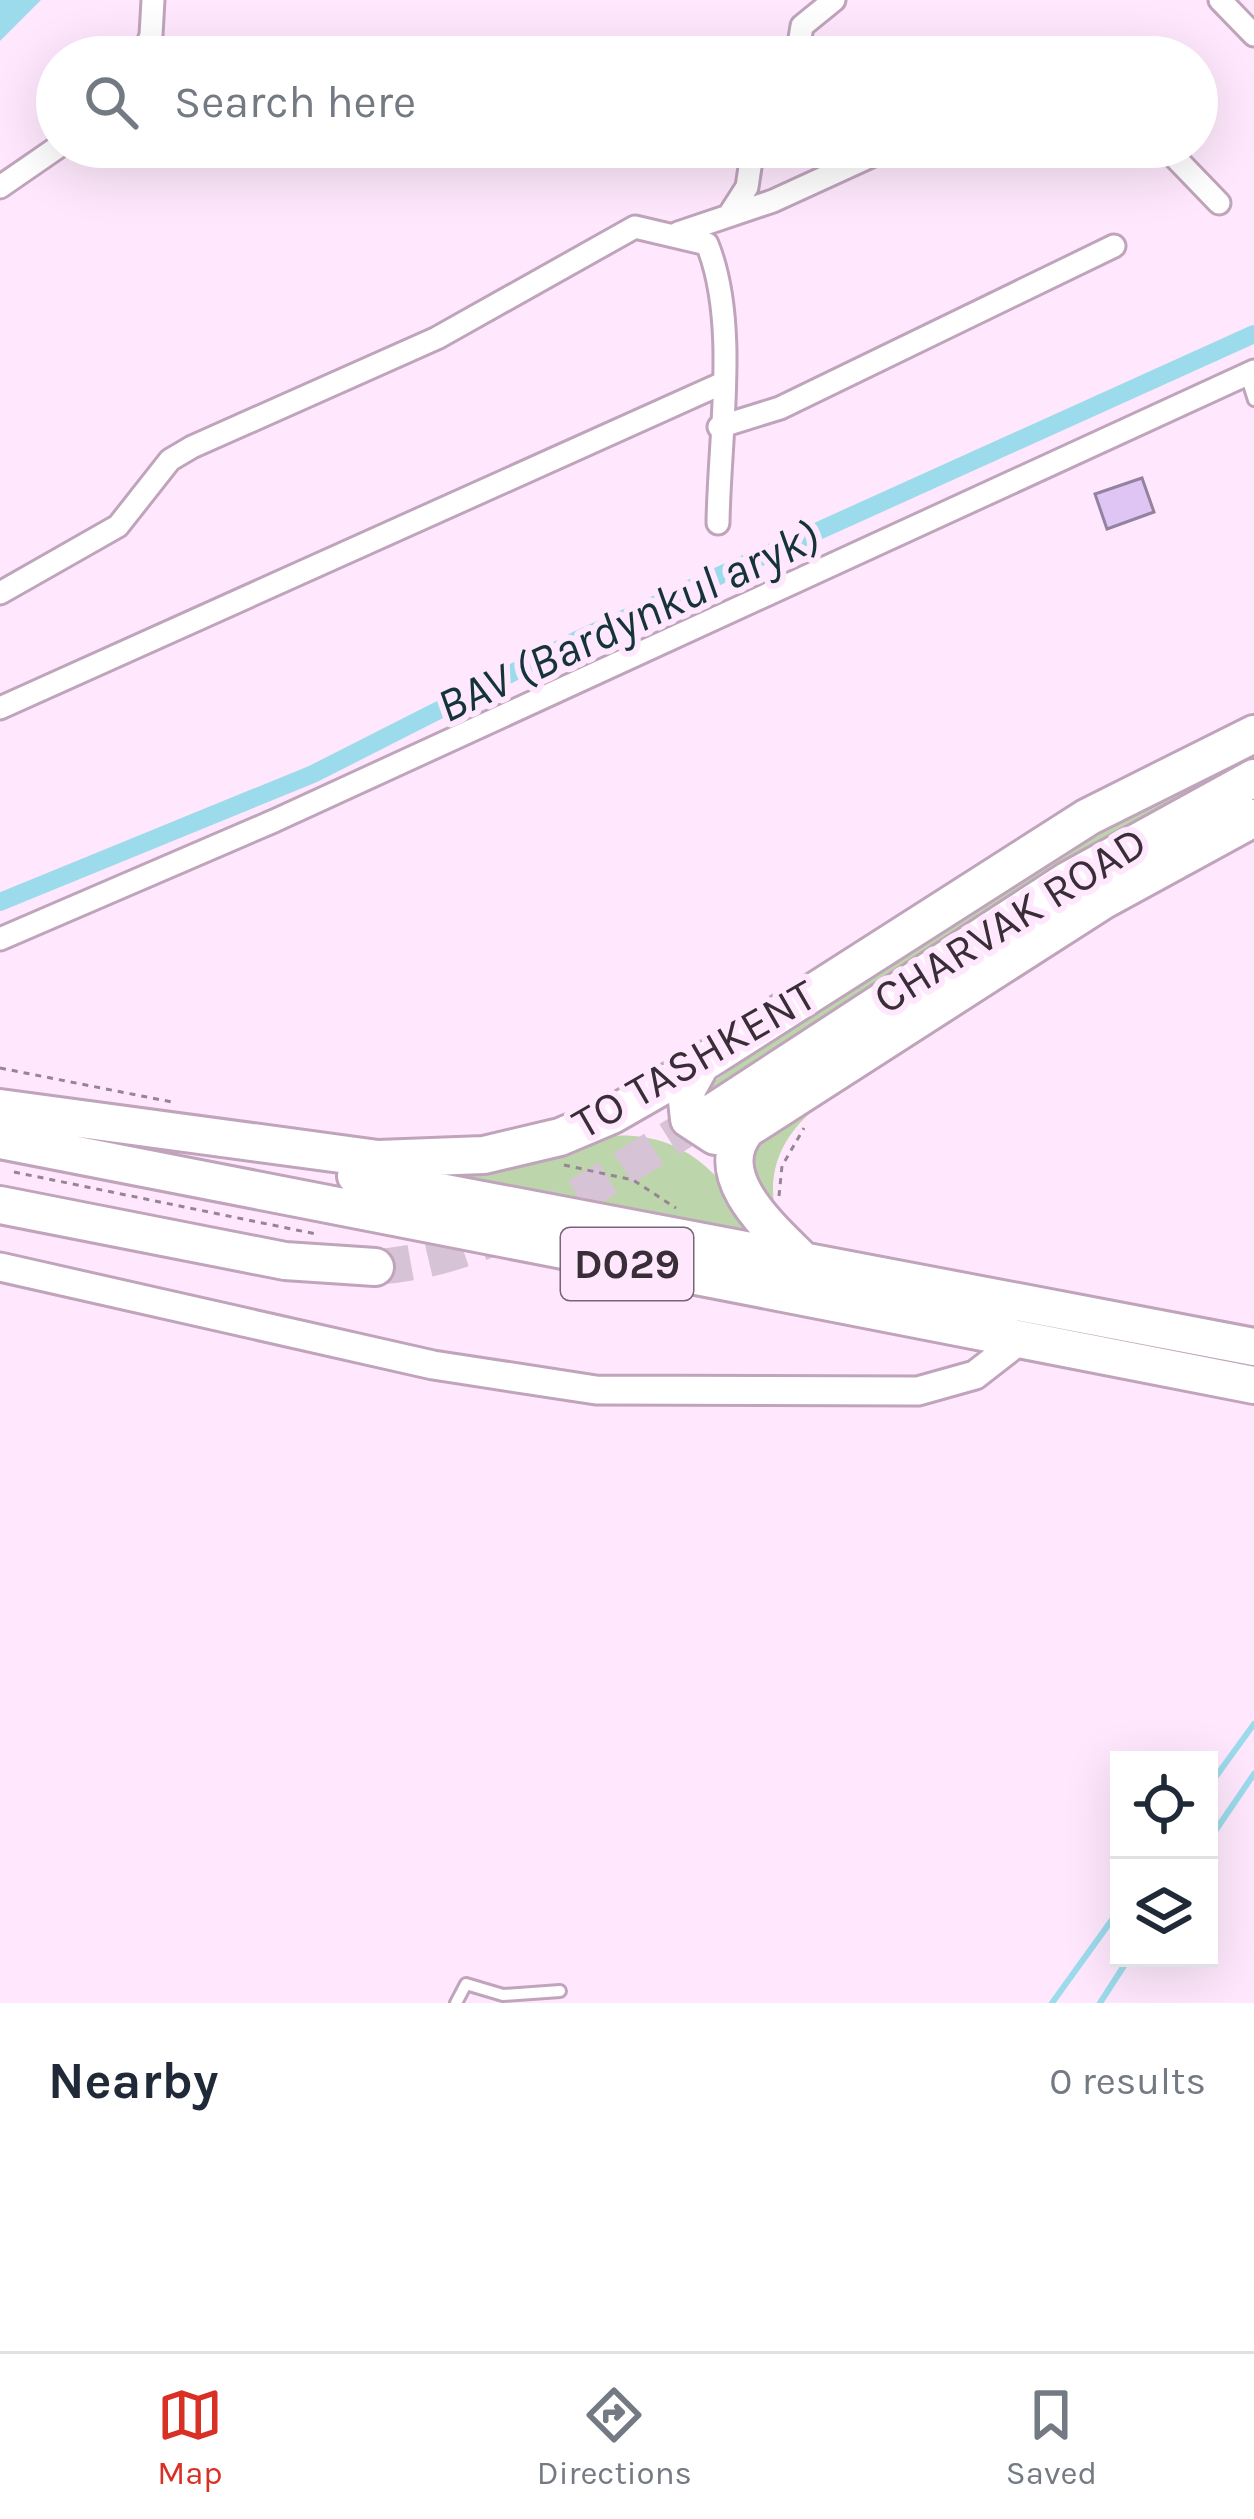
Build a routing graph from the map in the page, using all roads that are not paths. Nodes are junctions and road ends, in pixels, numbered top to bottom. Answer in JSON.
{"nodes":[{"id":1,"x":152,"y":0,"type":"edge"},
{"id":2,"x":834,"y":0,"type":"edge"},
{"id":3,"x":1220,"y":0,"type":"edge"},
{"id":4,"x":1254,"y":34,"type":"edge"},
{"id":5,"x":150,"y":36,"type":"edge"},
{"id":6,"x":800,"y":36,"type":"edge"},
{"id":7,"x":36,"y":162,"type":"edge"},
{"id":8,"x":750,"y":168,"type":"edge"},
{"id":9,"x":845,"y":168,"type":"edge"},
{"id":10,"x":1186,"y":168,"type":"edge"},
{"id":11,"x":0,"y":187,"type":"edge"},
{"id":12,"x":1219,"y":202,"type":"dead end"},
{"id":13,"x":731,"y":212,"type":"junction"},
{"id":14,"x":678,"y":233,"type":"junction"},
{"id":15,"x":707,"y":244,"type":"junction"},
{"id":16,"x":1114,"y":246,"type":"dead end"},
{"id":17,"x":1250,"y":373,"type":"edge"},
{"id":18,"x":723,"y":383,"type":"junction"},
{"id":19,"x":1254,"y":400,"type":"edge"},
{"id":20,"x":719,"y":427,"type":"junction"},
{"id":21,"x":718,"y":523,"type":"dead end"},
{"id":22,"x":0,"y":593,"type":"edge"},
{"id":23,"x":0,"y":709,"type":"edge"},
{"id":24,"x":1254,"y":734,"type":"edge"},
{"id":25,"x":1254,"y":778,"type":"edge"},
{"id":26,"x":1254,"y":818,"type":"edge"},
{"id":27,"x":0,"y":939,"type":"edge"},
{"id":28,"x":701,"y":1064,"type":"junction"},
{"id":29,"x":0,"y":1108,"type":"edge"},
{"id":30,"x":712,"y":1112,"type":"tunnel mouth"},
{"id":31,"x":746,"y":1130,"type":"junction"},
{"id":32,"x":0,"y":1140,"type":"edge"},
{"id":33,"x":0,"y":1205,"type":"edge"},
{"id":34,"x":802,"y":1260,"type":"junction"},
{"id":35,"x":0,"y":1267,"type":"edge"},
{"id":36,"x":375,"y":1267,"type":"tunnel mouth"},
{"id":37,"x":1019,"y":1340,"type":"junction"},
{"id":38,"x":1254,"y":1347,"type":"edge"},
{"id":39,"x":1254,"y":1385,"type":"edge"},
{"id":40,"x":560,"y":1991,"type":"dead end"},
{"id":41,"x":455,"y":2003,"type":"edge"}],
"edges":[{"from":1,"to":5,"type":"street"},
{"from":2,"to":6,"type":"street"},
{"from":3,"to":4,"type":"street"},
{"from":7,"to":11,"type":"street"},
{"from":8,"to":13,"type":"street"},
{"from":9,"to":13,"type":"street"},
{"from":10,"to":12,"type":"street"},
{"from":13,"to":14,"type":"street"},
{"from":13,"to":15,"type":"street"},
{"from":14,"to":15,"type":"street"},
{"from":14,"to":22,"type":"street"},
{"from":15,"to":18,"type":"street"},
{"from":16,"to":20,"type":"street"},
{"from":17,"to":19,"type":"lane"},
{"from":17,"to":27,"type":"street"},
{"from":18,"to":20,"type":"street"},
{"from":18,"to":23,"type":"street"},
{"from":20,"to":21,"type":"street"},
{"from":24,"to":28,"type":"highway","name":"TO TASHKENT","number":"D029"},
{"from":25,"to":30,"type":"highway","name":"CHARVAK ROAD"},
{"from":26,"to":31,"type":"highway"},
{"from":28,"to":29,"type":"highway","name":"TO TASHKENT","number":"D029"},
{"from":28,"to":31,"type":"highway"},
{"from":29,"to":34,"type":"highway","number":"D029"},
{"from":31,"to":34,"type":"highway"},
{"from":32,"to":37,"type":"highway","number":"D029"},
{"from":33,"to":36,"type":"highway"},
{"from":34,"to":38,"type":"highway","number":"D029"},
{"from":35,"to":37,"type":"street"},
{"from":37,"to":39,"type":"highway","number":"D029"},
{"from":40,"to":41,"type":"lane"}]}
